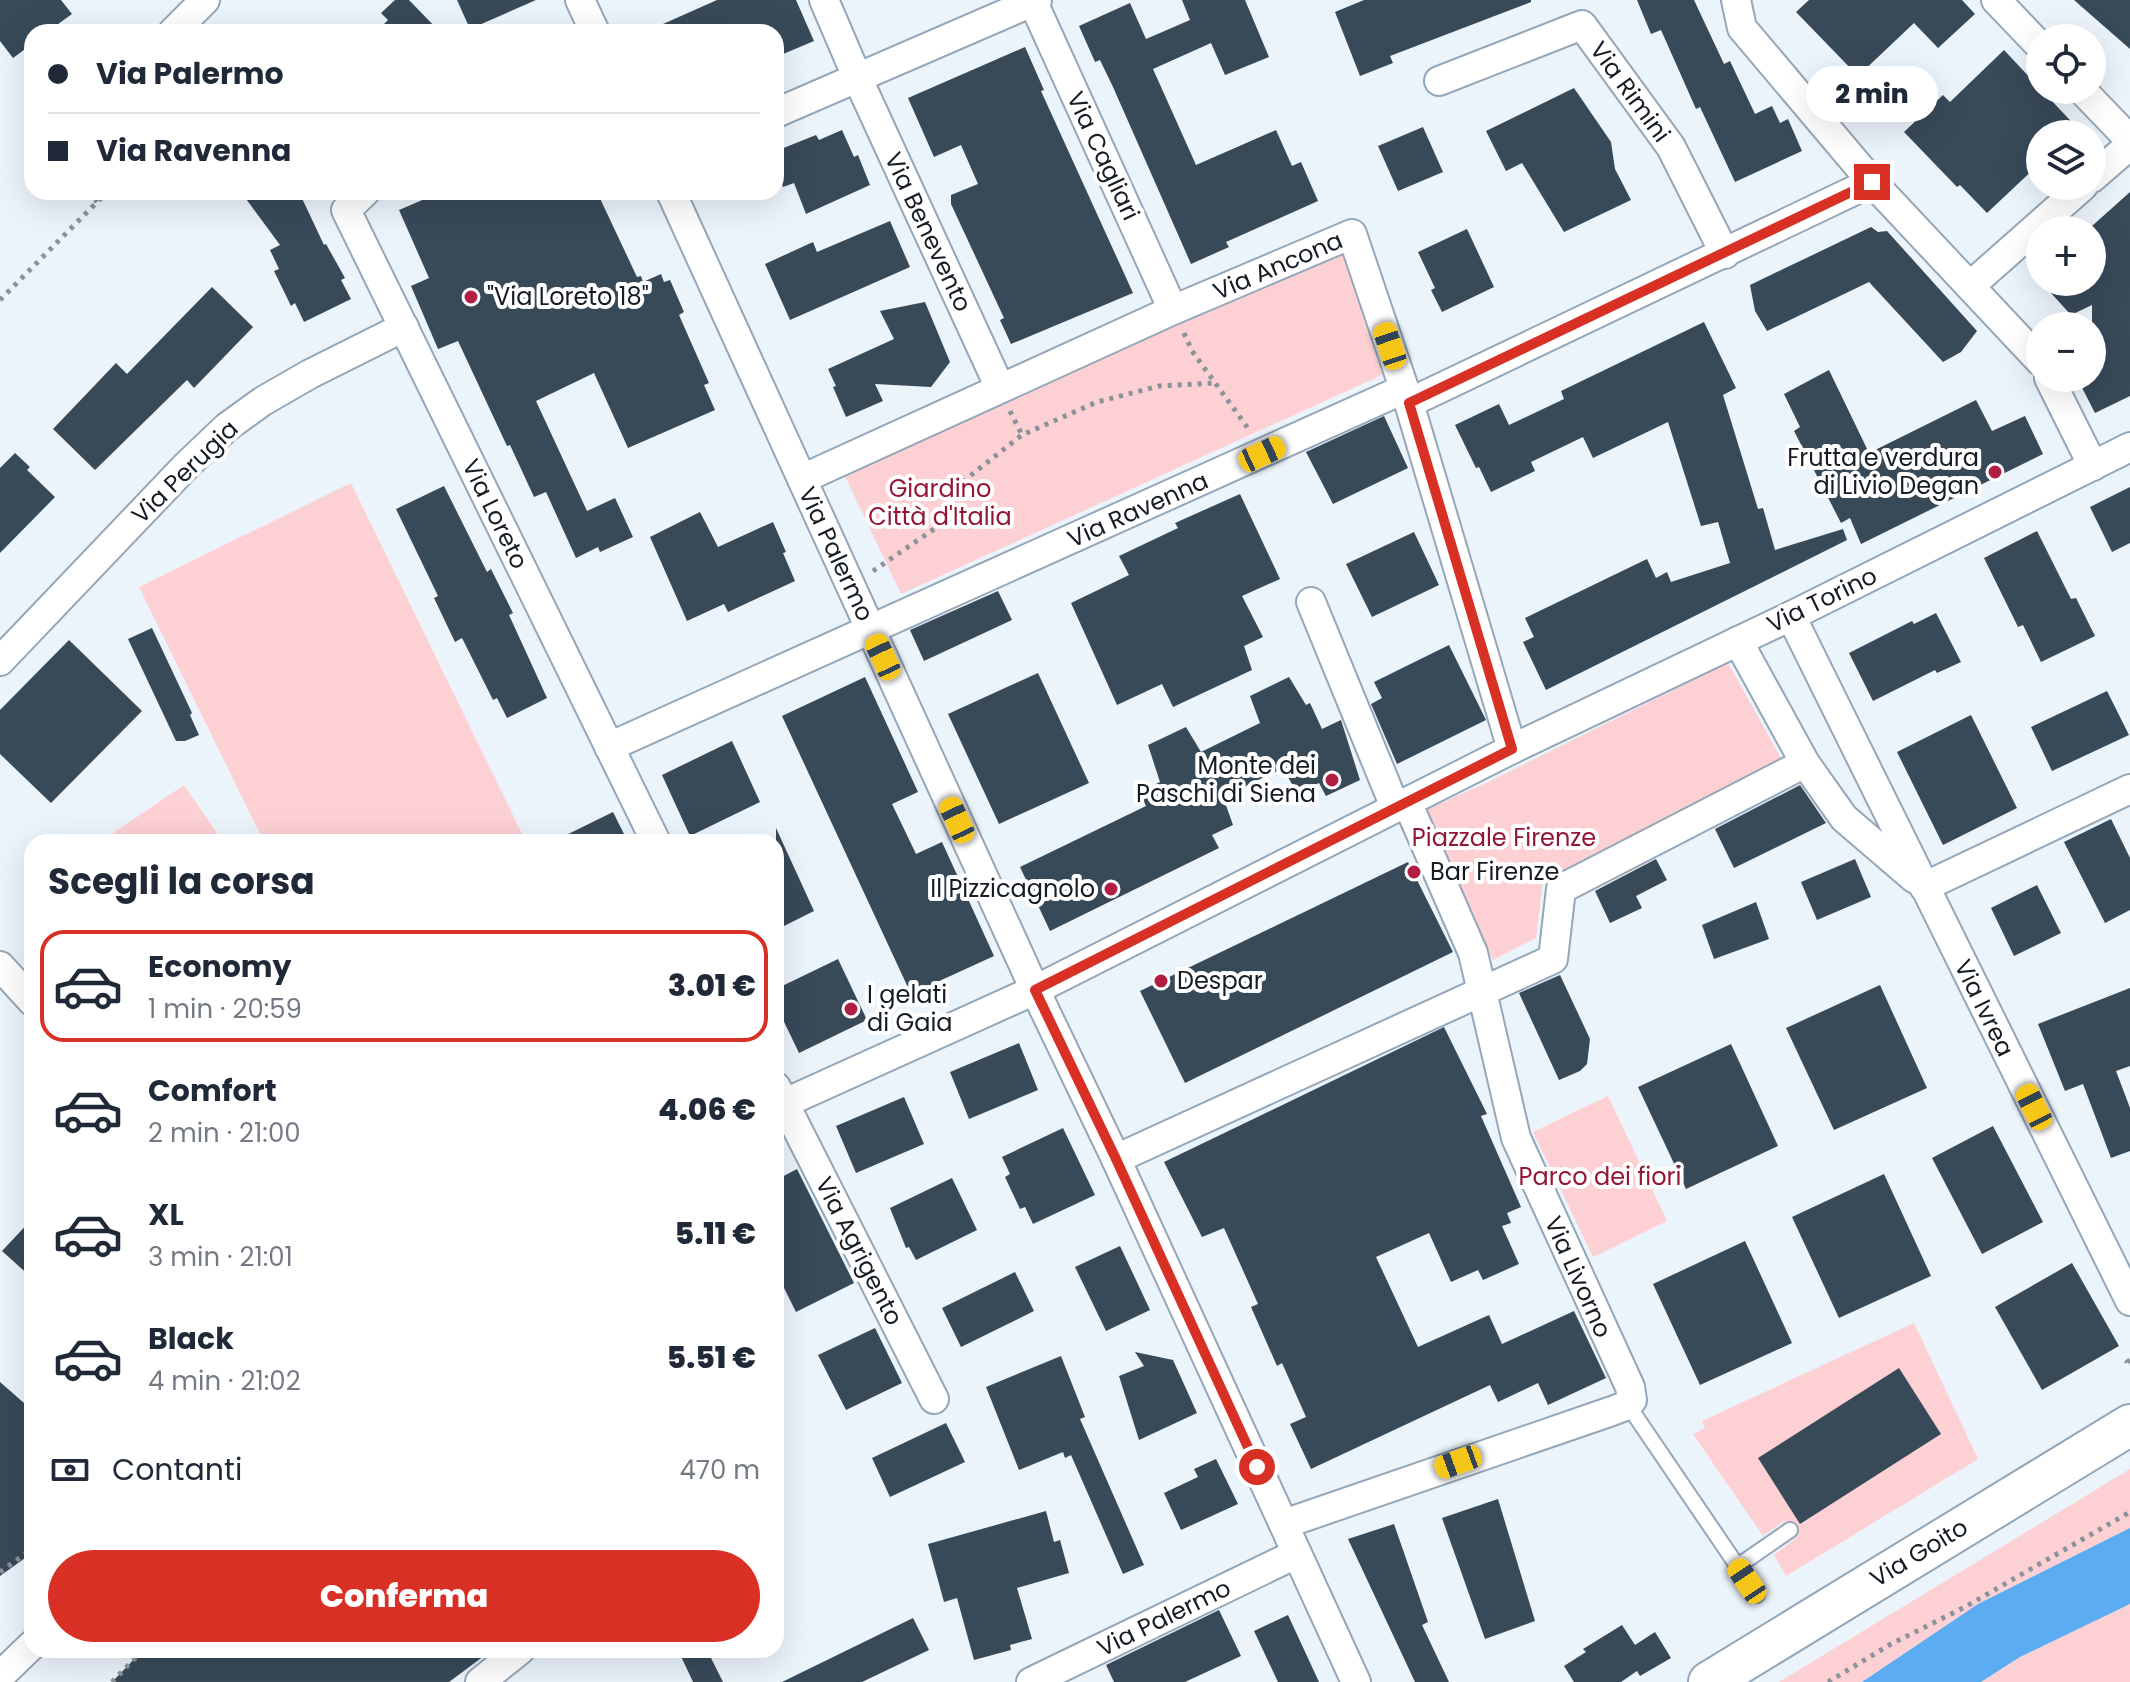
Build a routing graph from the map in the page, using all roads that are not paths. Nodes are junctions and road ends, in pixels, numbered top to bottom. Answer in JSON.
{"nodes":[{"id":1,"x":205,"y":0,"type":"edge"},
{"id":2,"x":824,"y":0,"type":"edge"},
{"id":3,"x":1736,"y":0,"type":"edge"},
{"id":4,"x":1996,"y":0,"type":"edge"},
{"id":5,"x":1035,"y":1,"type":"edge"},
{"id":6,"x":181,"y":24,"type":"edge"},
{"id":7,"x":2026,"y":31,"type":"edge"},
{"id":8,"x":857,"y":77,"type":"junction"},
{"id":9,"x":1439,"y":81,"type":"dead end"},
{"id":10,"x":2095,"y":104,"type":"edge"},
{"id":11,"x":784,"y":109,"type":"edge"},
{"id":12,"x":2130,"y":143,"type":"edge"},
{"id":13,"x":2106,"y":165,"type":"edge"},
{"id":14,"x":1872,"y":182,"type":"junction"},
{"id":15,"x":357,"y":200,"type":"edge"},
{"id":16,"x":675,"y":200,"type":"edge"},
{"id":17,"x":2067,"y":200,"type":"edge"},
{"id":18,"x":1725,"y":254,"type":"junction"},
{"id":19,"x":1970,"y":286,"type":"junction"},
{"id":20,"x":1173,"y":310,"type":"junction"},
{"id":21,"x":404,"y":327,"type":"junction"},
{"id":22,"x":2026,"y":346,"type":"edge"},
{"id":23,"x":1000,"y":388,"type":"junction"},
{"id":24,"x":2056,"y":392,"type":"edge"},
{"id":25,"x":1407,"y":396,"type":"junction"},
{"id":26,"x":2130,"y":447,"type":"edge"},
{"id":27,"x":2093,"y":466,"type":"junction"},
{"id":28,"x":802,"y":479,"type":"junction"},
{"id":29,"x":1311,"y":602,"type":"dead end"},
{"id":30,"x":1791,"y":616,"type":"junction"},
{"id":31,"x":870,"y":629,"type":"junction"},
{"id":32,"x":1738,"y":641,"type":"junction"},
{"id":33,"x":0,"y":661,"type":"edge"},
{"id":34,"x":609,"y":747,"type":"junction"},
{"id":35,"x":1512,"y":749,"type":"junction"},
{"id":36,"x":1805,"y":763,"type":"junction"},
{"id":37,"x":2130,"y":789,"type":"edge"},
{"id":38,"x":1401,"y":805,"type":"junction"},
{"id":39,"x":652,"y":834,"type":"edge"},
{"id":40,"x":1924,"y":887,"type":"junction"},
{"id":41,"x":0,"y":966,"type":"edge"},
{"id":42,"x":1035,"y":990,"type":"junction"},
{"id":43,"x":1482,"y":990,"type":"junction"},
{"id":44,"x":24,"y":992,"type":"edge"},
{"id":45,"x":784,"y":1097,"type":"edge"},
{"id":46,"x":784,"y":1109,"type":"edge"},
{"id":47,"x":1116,"y":1159,"type":"junction"},
{"id":48,"x":2130,"y":1301,"type":"edge"},
{"id":49,"x":1627,"y":1392,"type":"junction"},
{"id":50,"x":934,"y":1399,"type":"dead end"},
{"id":51,"x":2130,"y":1425,"type":"edge"},
{"id":52,"x":1284,"y":1524,"type":"junction"},
{"id":53,"x":1790,"y":1530,"type":"dead end"},
{"id":54,"x":1296,"y":1554,"type":"junction"},
{"id":55,"x":1738,"y":1566,"type":"junction"},
{"id":56,"x":1757,"y":1595,"type":"dead end"},
{"id":57,"x":24,"y":1653,"type":"edge"},
{"id":58,"x":510,"y":1658,"type":"edge"},
{"id":59,"x":0,"y":1676,"type":"edge"},
{"id":60,"x":480,"y":1682,"type":"edge"},
{"id":61,"x":1031,"y":1682,"type":"edge"},
{"id":62,"x":1356,"y":1682,"type":"edge"},
{"id":63,"x":1709,"y":1682,"type":"edge"}],
"edges":[{"from":1,"to":6,"type":"street"},
{"from":2,"to":8,"type":"street","name":"Via Benevento"},
{"from":3,"to":14,"type":"street"},
{"from":4,"to":7,"type":"street"},
{"from":5,"to":8,"type":"street"},
{"from":5,"to":20,"type":"street","name":"Via Cagliari"},
{"from":8,"to":11,"type":"street"},
{"from":8,"to":23,"type":"street","name":"Via Benevento"},
{"from":9,"to":18,"type":"street","name":"Via Rimini"},
{"from":10,"to":12,"type":"street"},
{"from":12,"to":13,"type":"street"},
{"from":14,"to":18,"type":"street","name":"Via Ravenna"},
{"from":14,"to":19,"type":"street"},
{"from":15,"to":21,"type":"street","name":"Via Loreto"},
{"from":16,"to":28,"type":"street","name":"Via Palermo"},
{"from":17,"to":19,"type":"street"},
{"from":18,"to":25,"type":"street","name":"Via Ravenna"},
{"from":19,"to":22,"type":"street"},
{"from":20,"to":23,"type":"street","name":"Via Ancona"},
{"from":20,"to":25,"type":"street","name":"Via Ancona"},
{"from":21,"to":33,"type":"street","name":"Via Perugia"},
{"from":21,"to":34,"type":"street","name":"Via Loreto"},
{"from":23,"to":28,"type":"street","name":"Via Ancona"},
{"from":24,"to":27,"type":"street"},
{"from":25,"to":31,"type":"street","name":"Via Ravenna"},
{"from":25,"to":35,"type":"street","name":"Via Ancona"},
{"from":26,"to":27,"type":"street","name":"Via Torino"},
{"from":27,"to":30,"type":"street","name":"Via Torino"},
{"from":28,"to":31,"type":"street","name":"Via Palermo"},
{"from":29,"to":38,"type":"street","name":"Via Livorno"},
{"from":30,"to":32,"type":"street","name":"Via Torino"},
{"from":30,"to":40,"type":"street","name":"Via Ivrea"},
{"from":31,"to":34,"type":"street","name":"Via Ravenna"},
{"from":31,"to":42,"type":"street","name":"Via Palermo"},
{"from":32,"to":35,"type":"street","name":"Via Torino"},
{"from":32,"to":36,"type":"street","name":"Via Ivrea"},
{"from":34,"to":39,"type":"street","name":"Via Loreto"},
{"from":35,"to":38,"type":"street","name":"Via Torino"},
{"from":36,"to":40,"type":"street","name":"Via Ivrea"},
{"from":36,"to":43,"type":"street"},
{"from":37,"to":40,"type":"street"},
{"from":38,"to":42,"type":"street","name":"Via Torino"},
{"from":38,"to":43,"type":"street","name":"Via Livorno"},
{"from":40,"to":48,"type":"street","name":"Via Ivrea"},
{"from":41,"to":44,"type":"street"},
{"from":42,"to":45,"type":"street","name":"Via Torino"},
{"from":42,"to":47,"type":"street","name":"Via Palermo"},
{"from":43,"to":47,"type":"street"},
{"from":43,"to":49,"type":"street","name":"Via Livorno"},
{"from":46,"to":50,"type":"street","name":"Via Agrigento"},
{"from":47,"to":52,"type":"street","name":"Via Palermo"},
{"from":49,"to":52,"type":"street"},
{"from":49,"to":55,"type":"lane"},
{"from":51,"to":63,"type":"main road","name":"Via Goito"},
{"from":52,"to":54,"type":"street","name":"Via Palermo"},
{"from":53,"to":55,"type":"lane"},
{"from":54,"to":61,"type":"street","name":"Via Palermo"},
{"from":54,"to":62,"type":"street","name":"Via Palermo"},
{"from":55,"to":56,"type":"lane"},
{"from":57,"to":59,"type":"street"},
{"from":58,"to":60,"type":"street"}]}
